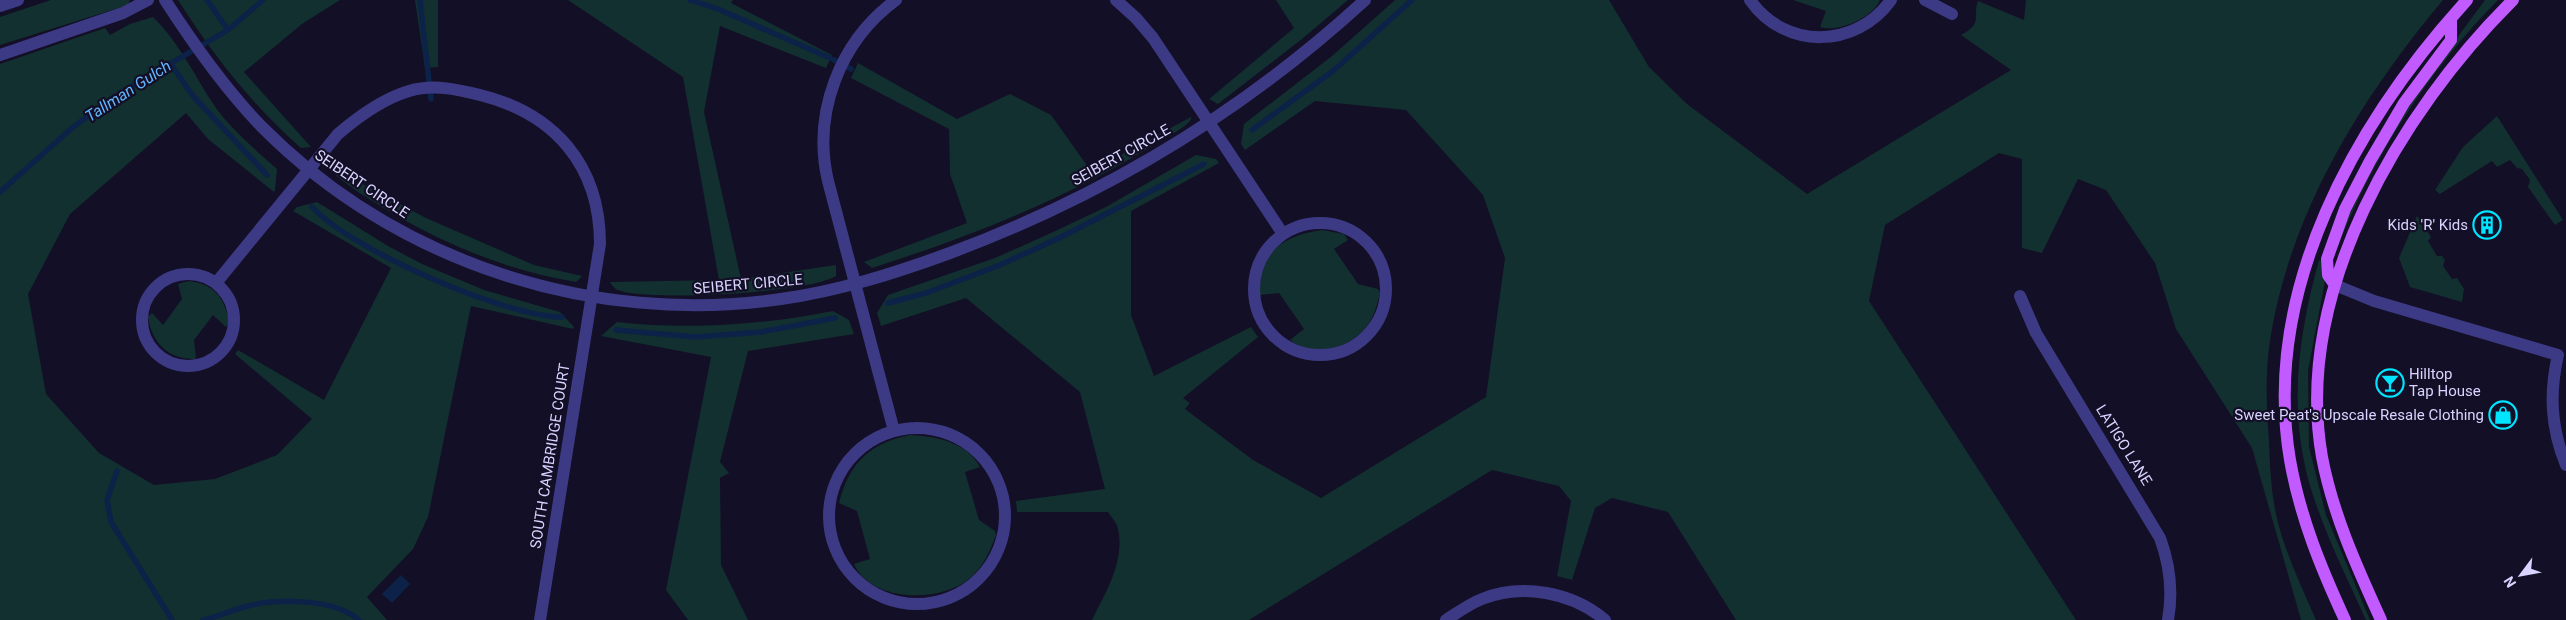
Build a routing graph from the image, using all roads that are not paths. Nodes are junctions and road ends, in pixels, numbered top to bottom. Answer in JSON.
{"nodes":[{"id":1,"x":18,"y":0,"type":"edge"},
{"id":2,"x":148,"y":0,"type":"edge"},
{"id":3,"x":165,"y":0,"type":"edge"},
{"id":4,"x":896,"y":0,"type":"edge"},
{"id":5,"x":1116,"y":0,"type":"edge"},
{"id":6,"x":1365,"y":0,"type":"edge"},
{"id":7,"x":1750,"y":0,"type":"edge"},
{"id":8,"x":1891,"y":0,"type":"edge"},
{"id":9,"x":1925,"y":0,"type":"edge"},
{"id":10,"x":2467,"y":0,"type":"edge"},
{"id":11,"x":2513,"y":0,"type":"edge"},
{"id":12,"x":0,"y":6,"type":"edge"},
{"id":13,"x":1952,"y":14,"type":"dead end"},
{"id":14,"x":2451,"y":18,"type":"junction"},
{"id":15,"x":0,"y":55,"type":"edge"},
{"id":16,"x":1208,"y":123,"type":"junction"},
{"id":17,"x":310,"y":170,"type":"junction"},
{"id":18,"x":1283,"y":234,"type":"junction"},
{"id":19,"x":216,"y":283,"type":"junction"},
{"id":20,"x":854,"y":284,"type":"junction"},
{"id":21,"x":2335,"y":285,"type":"junction"},
{"id":22,"x":2020,"y":296,"type":"dead end"},
{"id":23,"x":592,"y":298,"type":"junction"},
{"id":24,"x":894,"y":431,"type":"junction"},
{"id":25,"x":2566,"y":465,"type":"edge"},
{"id":26,"x":540,"y":620,"type":"edge"},
{"id":27,"x":1446,"y":620,"type":"edge"},
{"id":28,"x":1605,"y":620,"type":"edge"},
{"id":29,"x":2168,"y":620,"type":"edge"},
{"id":30,"x":2345,"y":620,"type":"edge"},
{"id":31,"x":2381,"y":620,"type":"edge"}],
"edges":[{"from":1,"to":12,"type":"street"},
{"from":2,"to":15,"type":"street"},
{"from":3,"to":17,"type":"street","name":"SEIBERT CIRCLE"},
{"from":4,"to":20,"type":"street"},
{"from":5,"to":16,"type":"street"},
{"from":6,"to":16,"type":"street","name":"SEIBERT CIRCLE"},
{"from":7,"to":8,"type":"street"},
{"from":9,"to":13,"type":"street"},
{"from":10,"to":14,"type":"main road"},
{"from":11,"to":21,"type":"main road"},
{"from":14,"to":21,"type":"main road"},
{"from":14,"to":30,"type":"main road"},
{"from":16,"to":18,"type":"street"},
{"from":16,"to":20,"type":"street","name":"SEIBERT CIRCLE"},
{"from":17,"to":19,"type":"street","name":"SOUTH CAMBRIDGE COURT"},
{"from":17,"to":23,"type":"street","name":"SEIBERT CIRCLE"},
{"from":17,"to":23,"type":"street","name":"SOUTH CAMBRIDGE COURT"},
{"from":18,"to":18,"type":"street"},
{"from":19,"to":19,"type":"street"},
{"from":20,"to":23,"type":"street","name":"SEIBERT CIRCLE"},
{"from":20,"to":24,"type":"street"},
{"from":21,"to":25,"type":"street"},
{"from":21,"to":31,"type":"main road"},
{"from":22,"to":29,"type":"street","name":"LATIGO LANE"},
{"from":23,"to":26,"type":"street","name":"SOUTH CAMBRIDGE COURT"},
{"from":24,"to":24,"type":"street"},
{"from":27,"to":28,"type":"street"}]}
